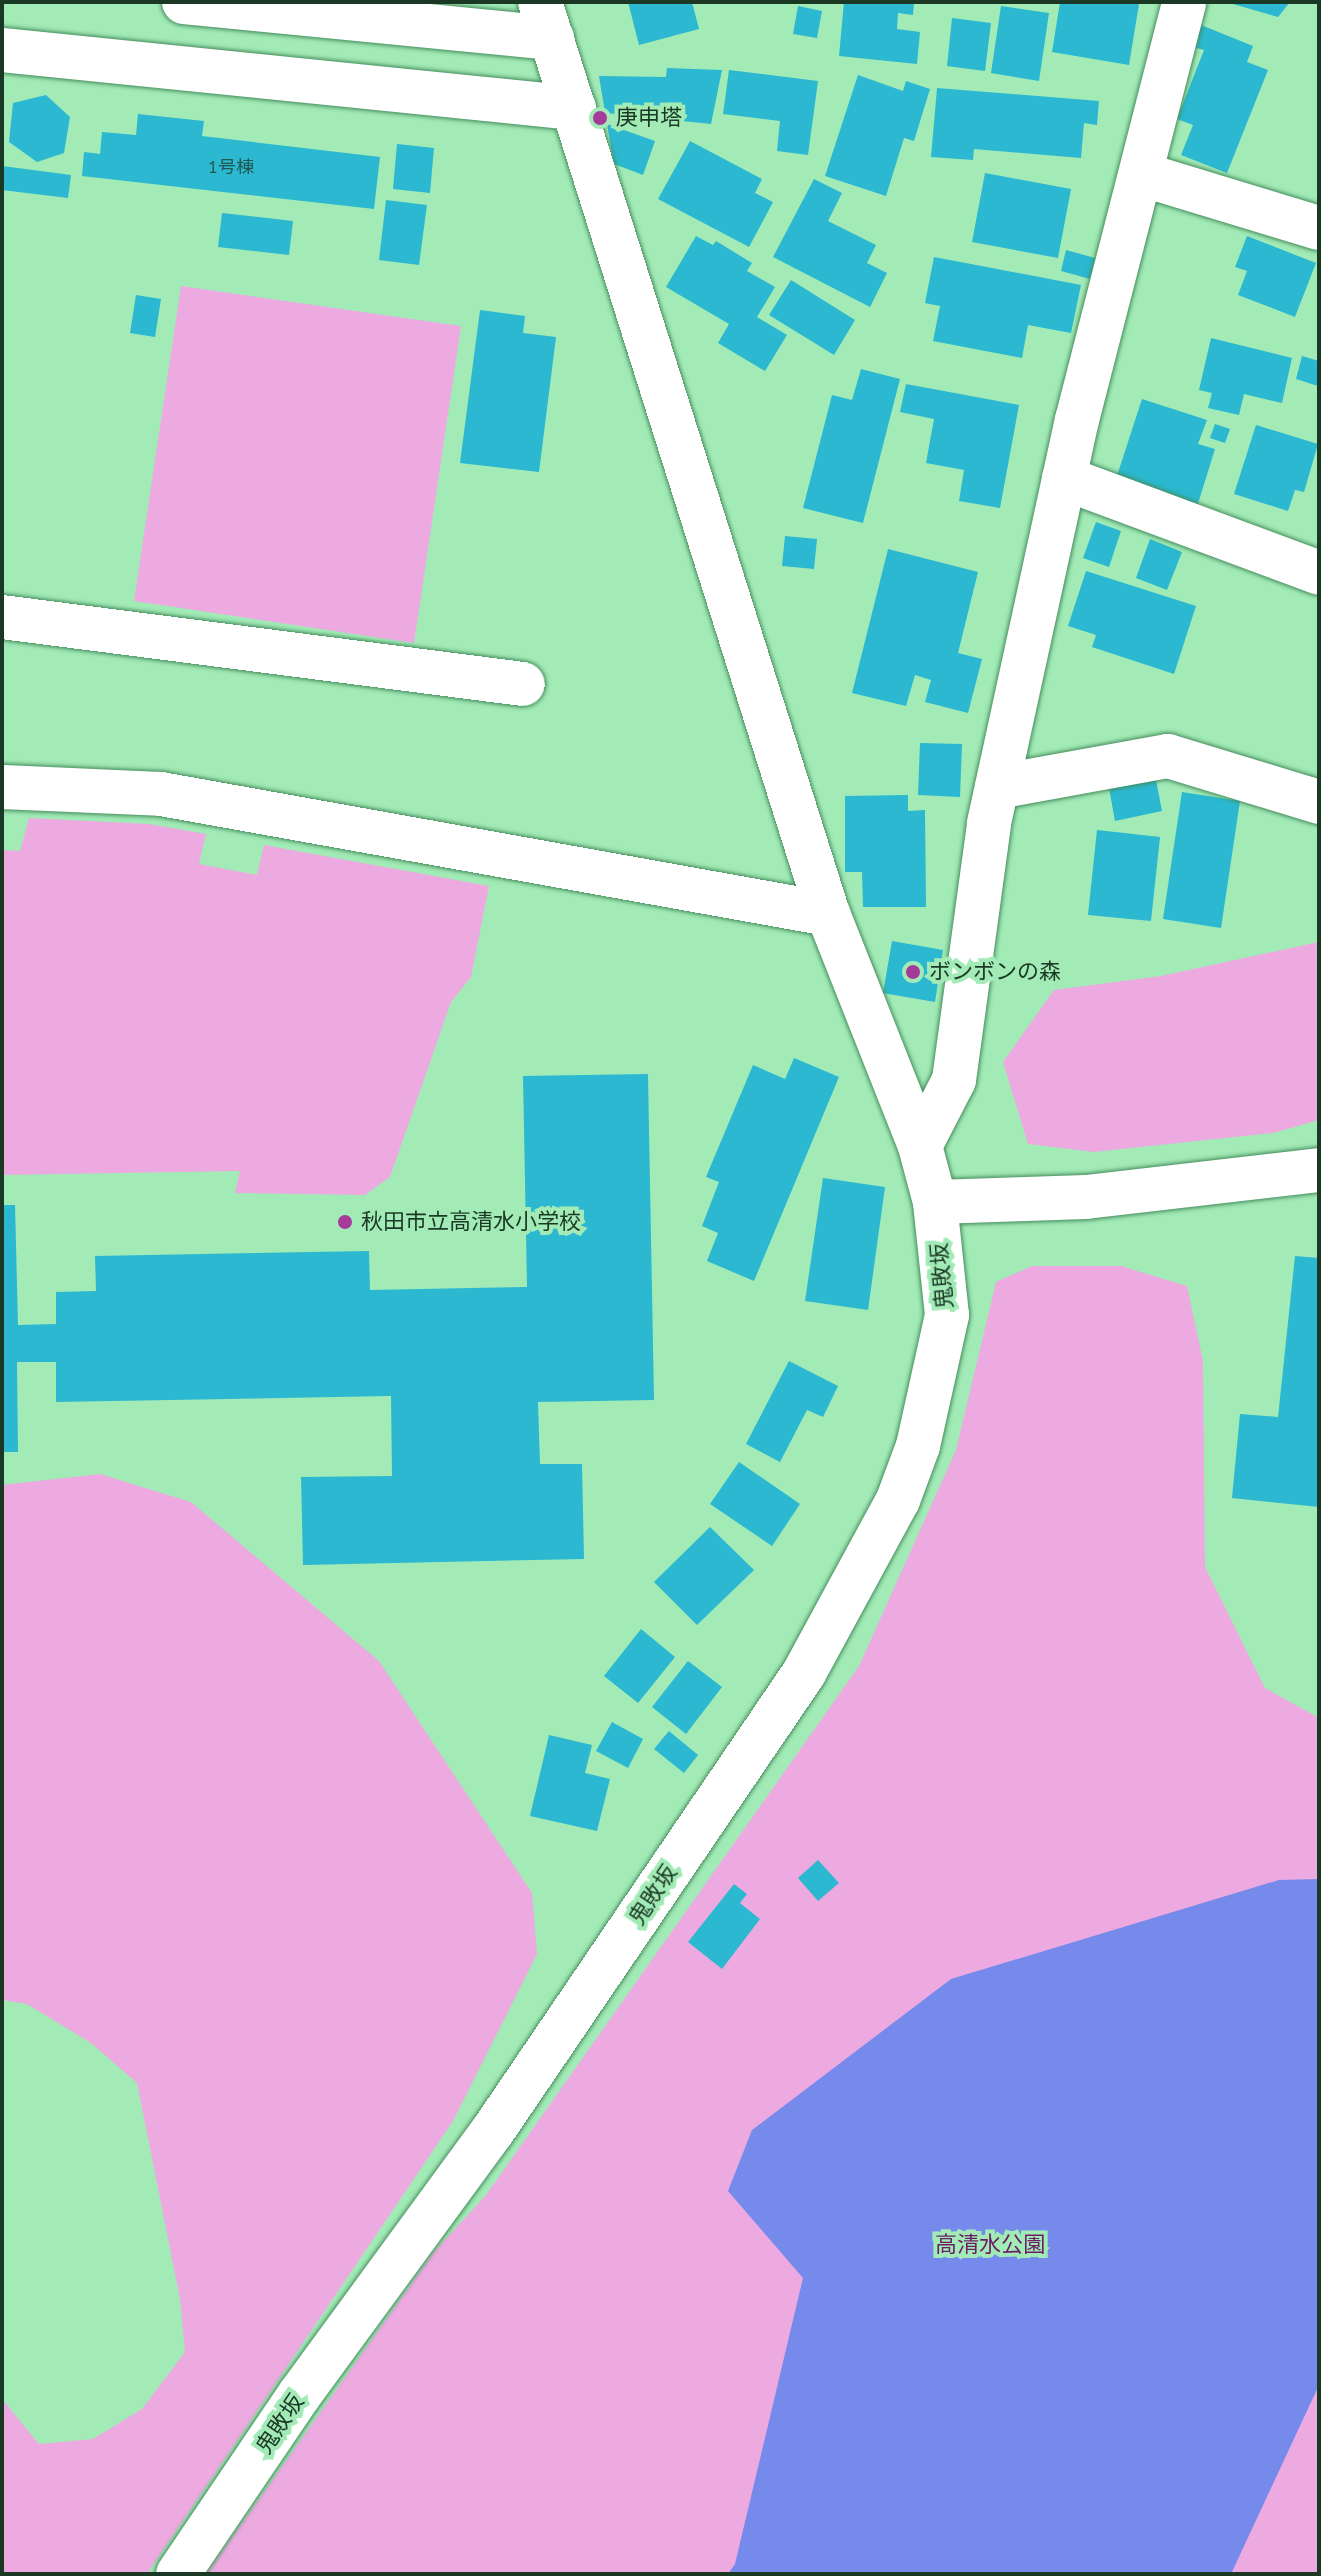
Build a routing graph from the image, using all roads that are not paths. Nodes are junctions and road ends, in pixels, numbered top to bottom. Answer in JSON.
{"nodes":[{"id":1,"x":184,"y":2,"type":"edge"},
{"id":2,"x":1184,"y":2,"type":"edge"},
{"id":3,"x":546,"y":20,"type":"edge"},
{"id":4,"x":2,"y":50,"type":"edge"},
{"id":5,"x":574,"y":108,"type":"junction"},
{"id":6,"x":1141,"y":174,"type":"junction"},
{"id":7,"x":1319,"y":228,"type":"edge"},
{"id":8,"x":1064,"y":478,"type":"junction"},
{"id":9,"x":1319,"y":573,"type":"edge"},
{"id":10,"x":2,"y":617,"type":"edge"},
{"id":11,"x":523,"y":684,"type":"dead end"},
{"id":12,"x":2,"y":787,"type":"edge"},
{"id":13,"x":997,"y":787,"type":"junction"},
{"id":14,"x":1319,"y":802,"type":"edge"},
{"id":15,"x":828,"y":914,"type":"junction"},
{"id":16,"x":920,"y":1146,"type":"junction"},
{"id":17,"x":1319,"y":1170,"type":"edge"},
{"id":18,"x":935,"y":1202,"type":"junction"},
{"id":19,"x":178,"y":2574,"type":"edge"}],
"edges":[{"from":1,"to":3,"type":"street"},
{"from":2,"to":6,"type":"street"},
{"from":3,"to":5,"type":"street","name":"鬼敗坂"},
{"from":4,"to":5,"type":"street"},
{"from":5,"to":15,"type":"street","name":"鬼敗坂"},
{"from":6,"to":7,"type":"street"},
{"from":6,"to":8,"type":"street"},
{"from":8,"to":9,"type":"street"},
{"from":8,"to":13,"type":"street"},
{"from":10,"to":11,"type":"street"},
{"from":12,"to":15,"type":"street"},
{"from":13,"to":14,"type":"street"},
{"from":13,"to":16,"type":"street"},
{"from":15,"to":16,"type":"street","name":"鬼敗坂"},
{"from":16,"to":18,"type":"street","name":"鬼敗坂"},
{"from":17,"to":18,"type":"street"},
{"from":18,"to":19,"type":"street","name":"鬼敗坂"}]}
